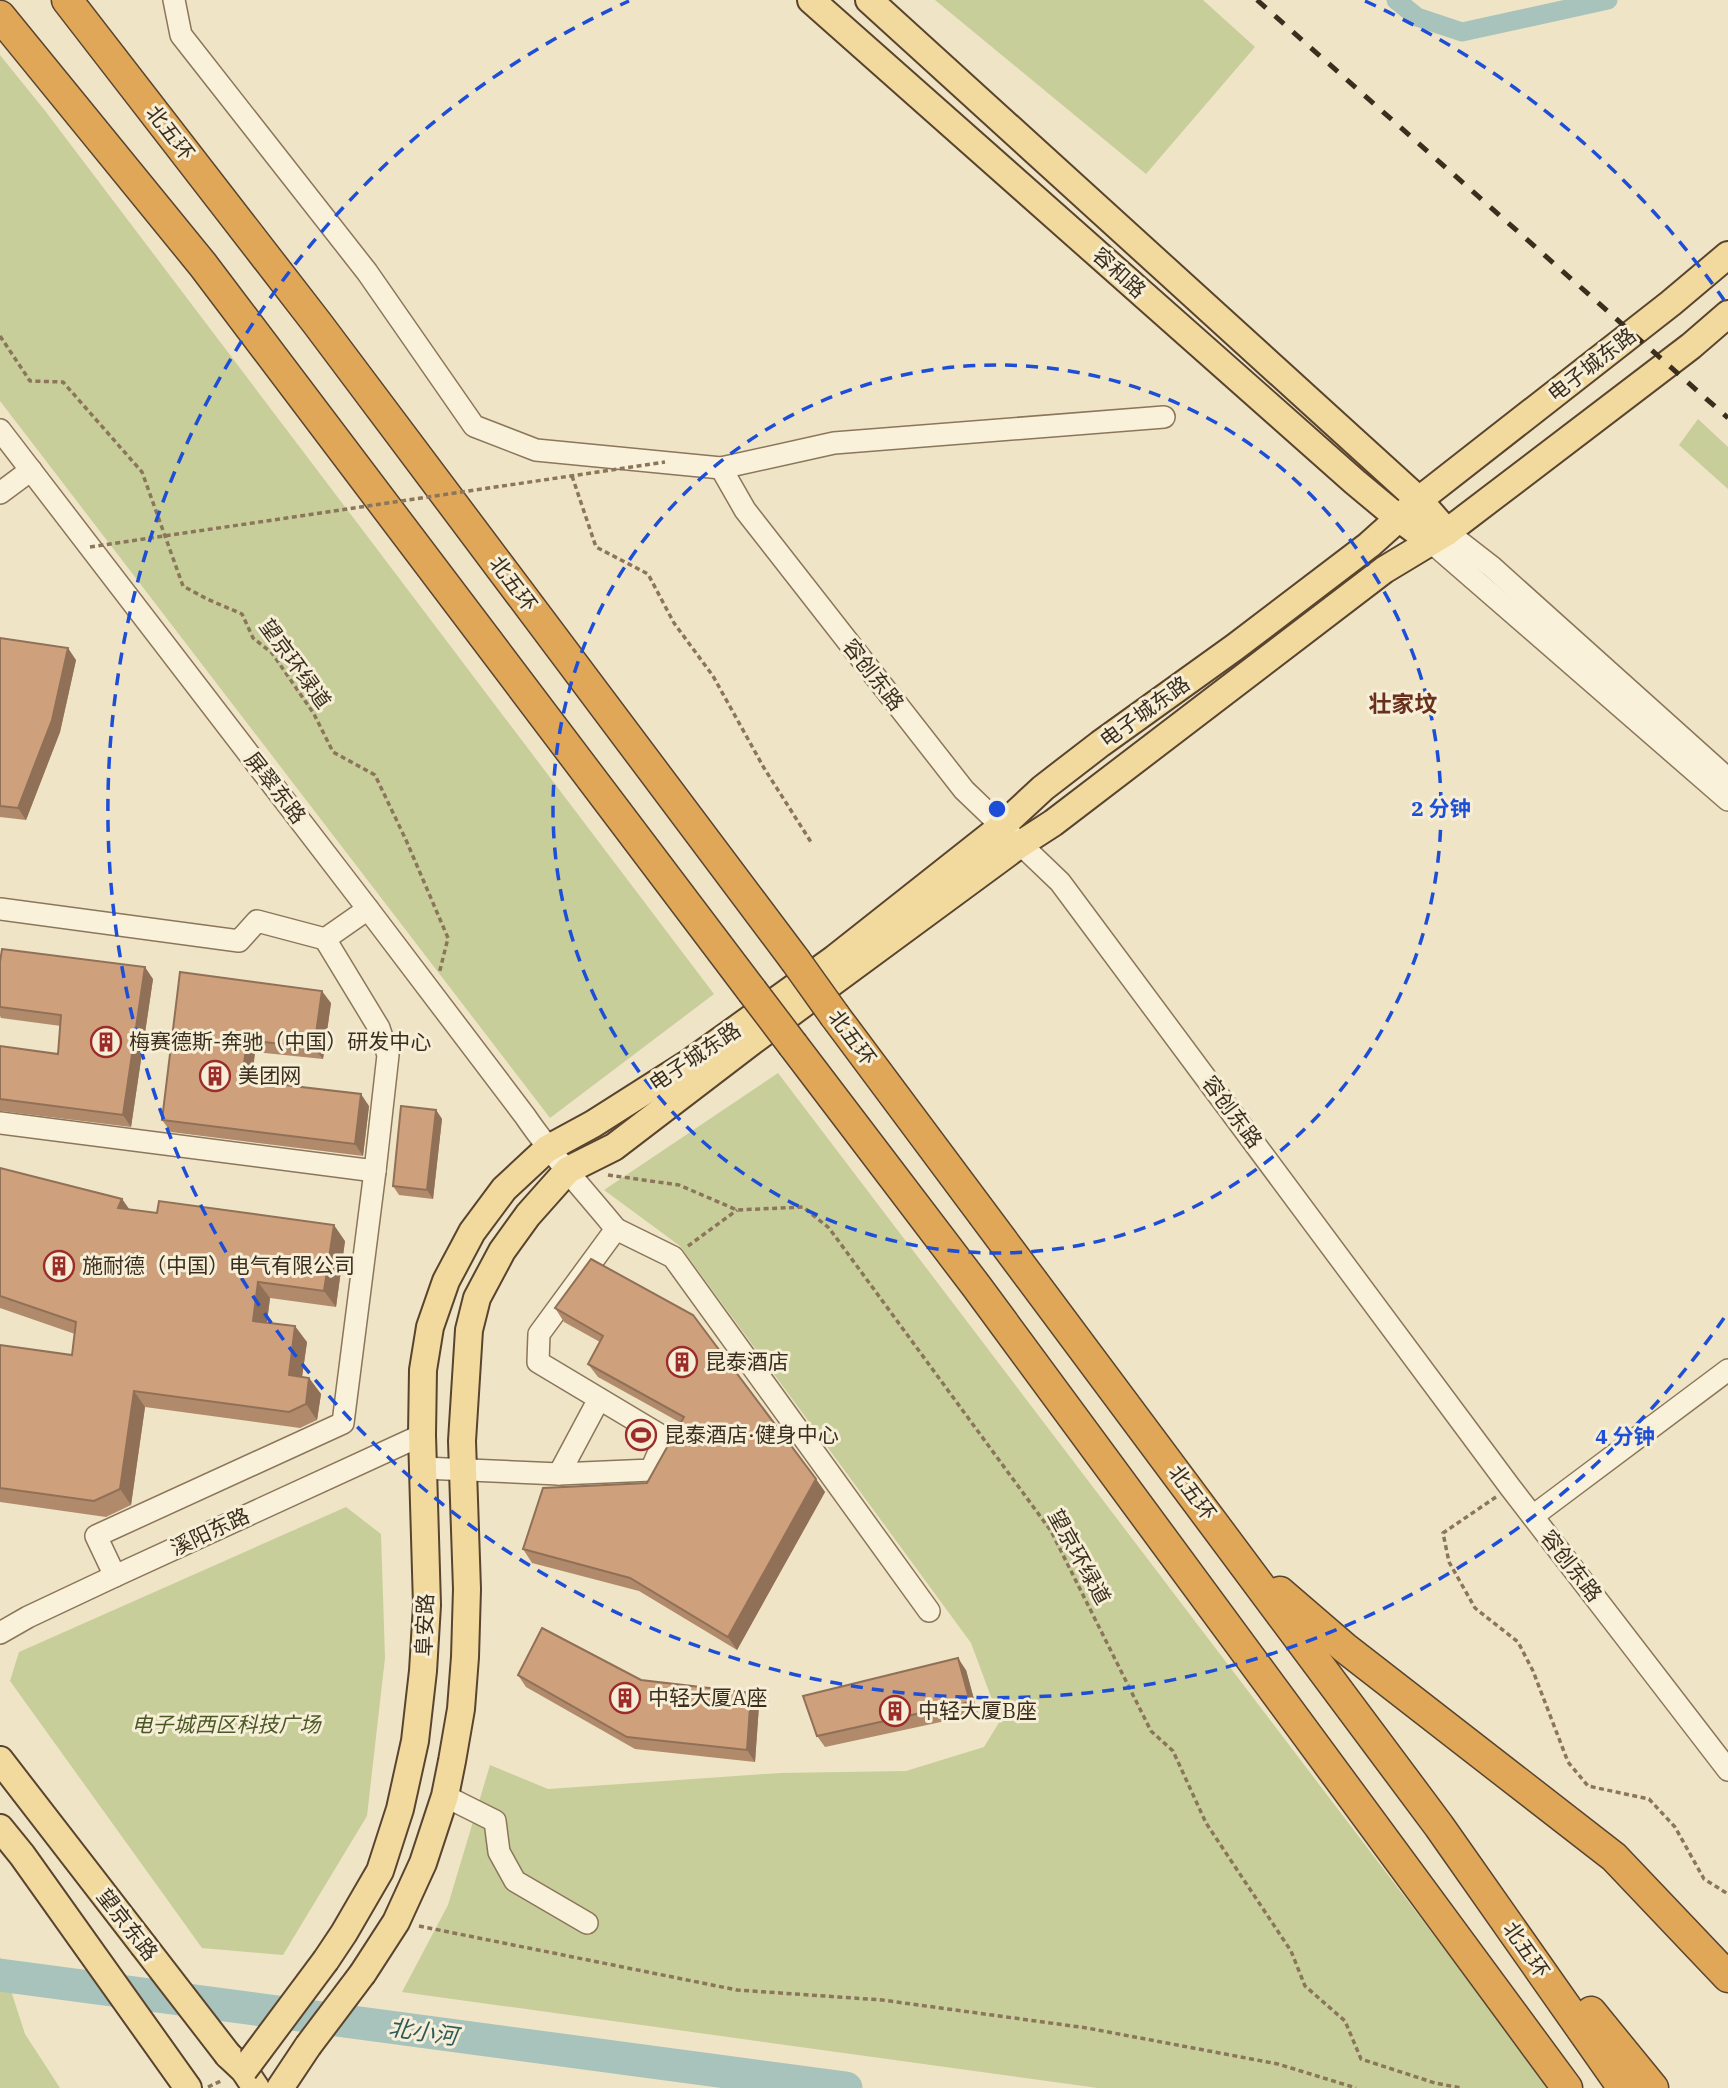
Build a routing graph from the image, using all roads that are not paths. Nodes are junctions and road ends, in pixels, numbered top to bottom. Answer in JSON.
{"nodes":[{"id":1,"x":67,"y":0,"type":"edge"},
{"id":2,"x":174,"y":0,"type":"edge"},
{"id":3,"x":811,"y":0,"type":"edge"},
{"id":4,"x":869,"y":0,"type":"edge"},
{"id":5,"x":0,"y":16,"type":"edge"},
{"id":6,"x":1728,"y":255,"type":"edge"},
{"id":7,"x":1728,"y":314,"type":"edge"},
{"id":8,"x":1164,"y":417,"type":"dead end"},
{"id":9,"x":0,"y":430,"type":"edge"},
{"id":10,"x":721,"y":467,"type":"junction"},
{"id":11,"x":31,"y":470,"type":"junction"},
{"id":12,"x":0,"y":493,"type":"edge"},
{"id":13,"x":1419,"y":500,"type":"junction"},
{"id":14,"x":1397,"y":517,"type":"junction"},
{"id":15,"x":1439,"y":536,"type":"junction"},
{"id":16,"x":1728,"y":779,"type":"edge"},
{"id":17,"x":1728,"y":800,"type":"edge"},
{"id":18,"x":1010,"y":836,"type":"junction"},
{"id":19,"x":0,"y":909,"type":"edge"},
{"id":20,"x":368,"y":909,"type":"junction"},
{"id":21,"x":325,"y":939,"type":"junction"},
{"id":22,"x":0,"y":1123,"type":"edge"},
{"id":23,"x":547,"y":1149,"type":"junction"},
{"id":24,"x":568,"y":1170,"type":"junction"},
{"id":25,"x":375,"y":1171,"type":"junction"},
{"id":26,"x":616,"y":1229,"type":"junction"},
{"id":27,"x":1728,"y":1370,"type":"edge"},
{"id":28,"x":599,"y":1399,"type":"junction"},
{"id":29,"x":422,"y":1435,"type":"junction"},
{"id":30,"x":423,"y":1468,"type":"junction"},
{"id":31,"x":464,"y":1470,"type":"junction"},
{"id":32,"x":559,"y":1474,"type":"junction"},
{"id":33,"x":1532,"y":1516,"type":"junction"},
{"id":34,"x":1241,"y":1559,"type":"junction"},
{"id":35,"x":115,"y":1576,"type":"junction"},
{"id":36,"x":929,"y":1611,"type":"dead end"},
{"id":37,"x":0,"y":1633,"type":"edge"},
{"id":38,"x":0,"y":1760,"type":"edge"},
{"id":39,"x":1728,"y":1770,"type":"edge"},
{"id":40,"x":445,"y":1796,"type":"junction"},
{"id":41,"x":1439,"y":1826,"type":"junction"},
{"id":42,"x":0,"y":1828,"type":"edge"},
{"id":43,"x":1614,"y":1857,"type":"junction"},
{"id":44,"x":587,"y":1923,"type":"dead end"},
{"id":45,"x":1728,"y":1950,"type":"edge"},
{"id":46,"x":1728,"y":1976,"type":"edge"},
{"id":47,"x":240,"y":2075,"type":"edge"},
{"id":48,"x":188,"y":2088,"type":"edge"},
{"id":49,"x":280,"y":2088,"type":"edge"},
{"id":50,"x":1567,"y":2088,"type":"edge"},
{"id":51,"x":1623,"y":2088,"type":"edge"},
{"id":52,"x":1653,"y":2088,"type":"edge"}],
"edges":[{"from":1,"to":34,"type":"highway","name":"北五环","bridge":true},
{"from":2,"to":10,"type":"street"},
{"from":3,"to":14,"type":"main road","name":"容和路"},
{"from":4,"to":13,"type":"main road","name":"容和路"},
{"from":5,"to":50,"type":"highway","bridge":true},
{"from":6,"to":13,"type":"main road","name":"电子城东路"},
{"from":7,"to":15,"type":"main road","name":"电子城东路"},
{"from":8,"to":10,"type":"street"},
{"from":9,"to":11,"type":"street","name":"屏翠东路"},
{"from":10,"to":18,"type":"street","name":"容创东路"},
{"from":11,"to":12,"type":"street"},
{"from":11,"to":20,"type":"street","name":"屏翠东路"},
{"from":13,"to":14,"type":"main road","name":"电子城东路"},
{"from":13,"to":15,"type":"main road","name":"容和路"},
{"from":14,"to":15,"type":"main road","name":"容和路"},
{"from":14,"to":18,"type":"main road","name":"电子城东路"},
{"from":15,"to":16,"type":"street"},
{"from":15,"to":17,"type":"street"},
{"from":15,"to":18,"type":"main road","name":"电子城东路"},
{"from":18,"to":23,"type":"main road","name":"电子城东路"},
{"from":18,"to":24,"type":"main road","name":"电子城东路"},
{"from":18,"to":33,"type":"street","name":"容创东路"},
{"from":19,"to":21,"type":"street"},
{"from":20,"to":21,"type":"street"},
{"from":20,"to":23,"type":"street","name":"屏翠东路"},
{"from":21,"to":25,"type":"street"},
{"from":22,"to":25,"type":"street"},
{"from":23,"to":24,"type":"street","name":"屏翠东路"},
{"from":23,"to":29,"type":"main road","name":"阜安路"},
{"from":24,"to":26,"type":"street","name":"屏翠东路"},
{"from":24,"to":31,"type":"main road","name":"阜安路"},
{"from":25,"to":35,"type":"street"},
{"from":26,"to":28,"type":"street"},
{"from":26,"to":36,"type":"street"},
{"from":27,"to":33,"type":"street"},
{"from":28,"to":32,"type":"street"},
{"from":28,"to":32,"type":"street"},
{"from":29,"to":30,"type":"main road","name":"阜安路"},
{"from":29,"to":35,"type":"street","name":"溪阳东路"},
{"from":30,"to":31,"type":"street"},
{"from":30,"to":47,"type":"main road","name":"阜安路","bridge":true},
{"from":31,"to":32,"type":"street"},
{"from":31,"to":40,"type":"main road","name":"阜安路"},
{"from":33,"to":39,"type":"street","name":"容创东路"},
{"from":34,"to":41,"type":"highway","name":"北五环"},
{"from":34,"to":43,"type":"highway"},
{"from":35,"to":37,"type":"street","name":"溪阳东路"},
{"from":38,"to":47,"type":"main road","name":"望京东路","bridge":true},
{"from":40,"to":44,"type":"street"},
{"from":40,"to":49,"type":"main road","name":"阜安路","bridge":true},
{"from":41,"to":51,"type":"highway","name":"北五环"},
{"from":41,"to":52,"type":"highway"},
{"from":42,"to":48,"type":"main road","name":"望京东路"},
{"from":43,"to":45,"type":"highway"},
{"from":43,"to":46,"type":"highway"}]}
